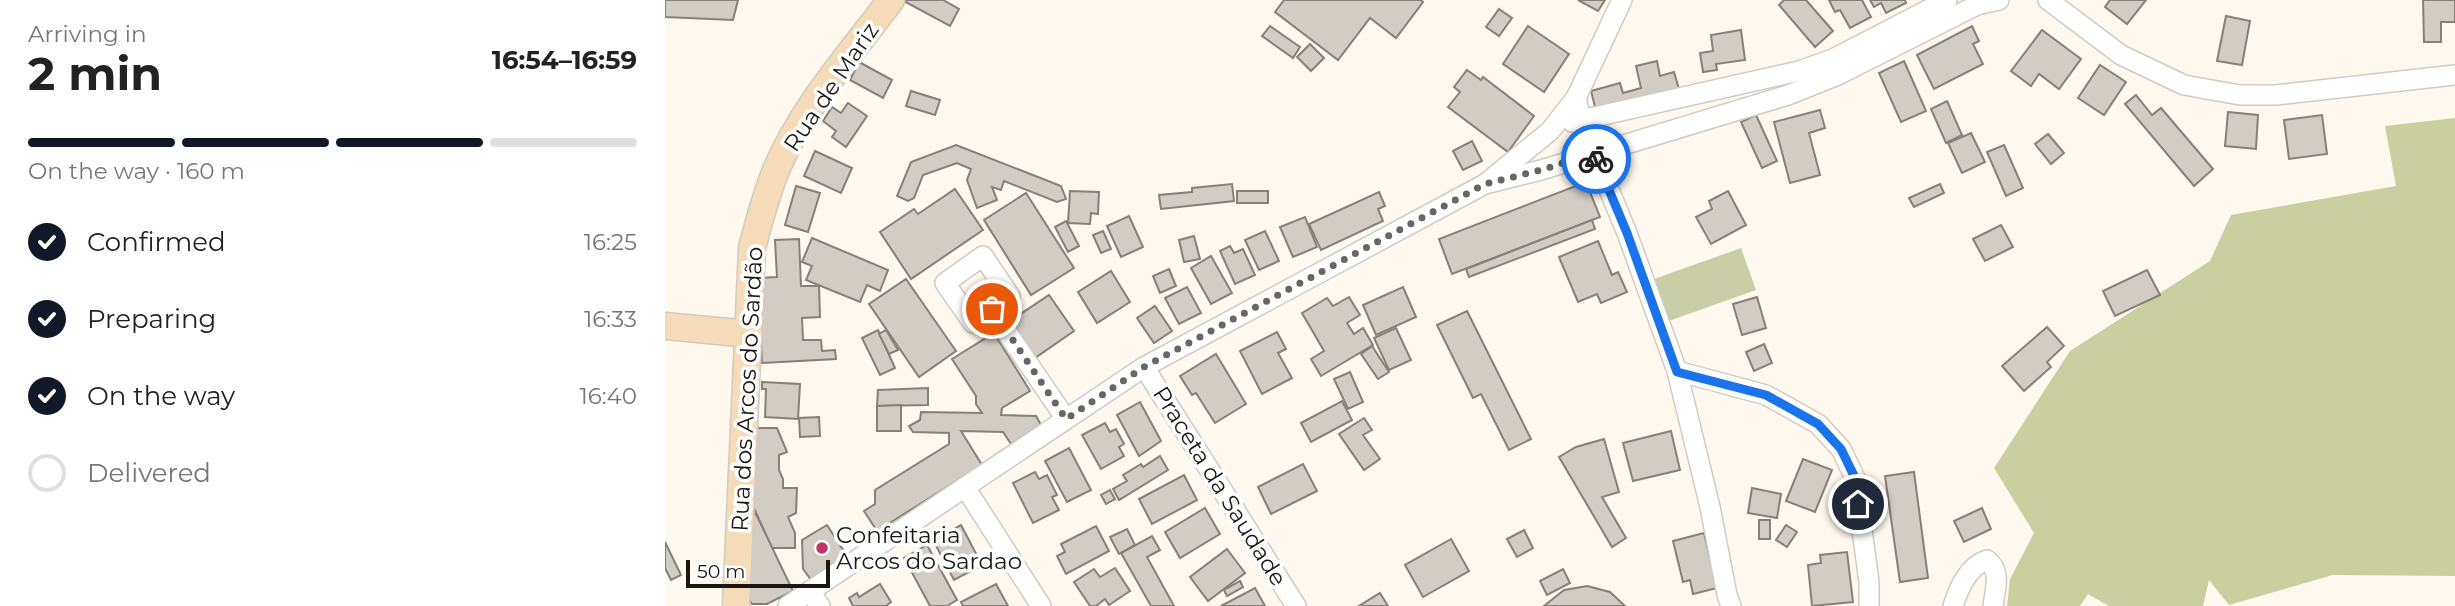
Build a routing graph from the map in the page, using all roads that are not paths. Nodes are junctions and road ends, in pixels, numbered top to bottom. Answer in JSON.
{"nodes":[{"id":1,"x":891,"y":0,"type":"edge"},
{"id":2,"x":1622,"y":0,"type":"edge"},
{"id":3,"x":1947,"y":0,"type":"edge"},
{"id":4,"x":1999,"y":0,"type":"edge"},
{"id":5,"x":2048,"y":0,"type":"edge"},
{"id":6,"x":1863,"y":53,"type":"junction"},
{"id":7,"x":2455,"y":75,"type":"edge"},
{"id":8,"x":1576,"y":99,"type":"junction"},
{"id":9,"x":1581,"y":118,"type":"junction"},
{"id":10,"x":1550,"y":131,"type":"junction"},
{"id":11,"x":1594,"y":153,"type":"junction"},
{"id":12,"x":1485,"y":184,"type":"junction"},
{"id":13,"x":760,"y":215,"type":"joint"},
{"id":14,"x":992,"y":309,"type":"dead end"},
{"id":15,"x":665,"y":326,"type":"edge"},
{"id":16,"x":749,"y":334,"type":"junction"},
{"id":17,"x":1144,"y":367,"type":"junction"},
{"id":18,"x":1677,"y":372,"type":"junction"},
{"id":19,"x":1066,"y":419,"type":"junction"},
{"id":20,"x":965,"y":487,"type":"junction"},
{"id":21,"x":815,"y":598,"type":"edge"},
{"id":22,"x":736,"y":606,"type":"edge"},
{"id":23,"x":788,"y":606,"type":"edge"},
{"id":24,"x":1041,"y":606,"type":"edge"},
{"id":25,"x":1296,"y":606,"type":"edge"},
{"id":26,"x":1731,"y":606,"type":"edge"},
{"id":27,"x":1869,"y":606,"type":"edge"},
{"id":28,"x":1953,"y":606,"type":"edge"},
{"id":29,"x":1993,"y":606,"type":"edge"}],
"edges":[{"from":1,"to":13,"type":"main road","name":"Rua de Mariz"},
{"from":2,"to":8,"type":"street"},
{"from":3,"to":6,"type":"street"},
{"from":4,"to":6,"type":"street"},
{"from":5,"to":7,"type":"street"},
{"from":6,"to":9,"type":"street"},
{"from":6,"to":11,"type":"street"},
{"from":8,"to":9,"type":"street"},
{"from":8,"to":10,"type":"street"},
{"from":9,"to":10,"type":"street"},
{"from":9,"to":11,"type":"street"},
{"from":10,"to":12,"type":"street"},
{"from":11,"to":12,"type":"street"},
{"from":11,"to":18,"type":"street"},
{"from":12,"to":17,"type":"street"},
{"from":13,"to":16,"type":"main road","name":"Rua dos Arcos do Sardão"},
{"from":14,"to":19,"type":"street"},
{"from":15,"to":16,"type":"main road"},
{"from":16,"to":22,"type":"main road","name":"Rua dos Arcos do Sardão"},
{"from":17,"to":19,"type":"street"},
{"from":17,"to":25,"type":"street","name":"Praceta da Saudade"},
{"from":18,"to":26,"type":"street"},
{"from":18,"to":27,"type":"street"},
{"from":19,"to":20,"type":"street"},
{"from":20,"to":21,"type":"street"},
{"from":20,"to":24,"type":"street"},
{"from":21,"to":23,"type":"street"},
{"from":28,"to":29,"type":"street"}]}
